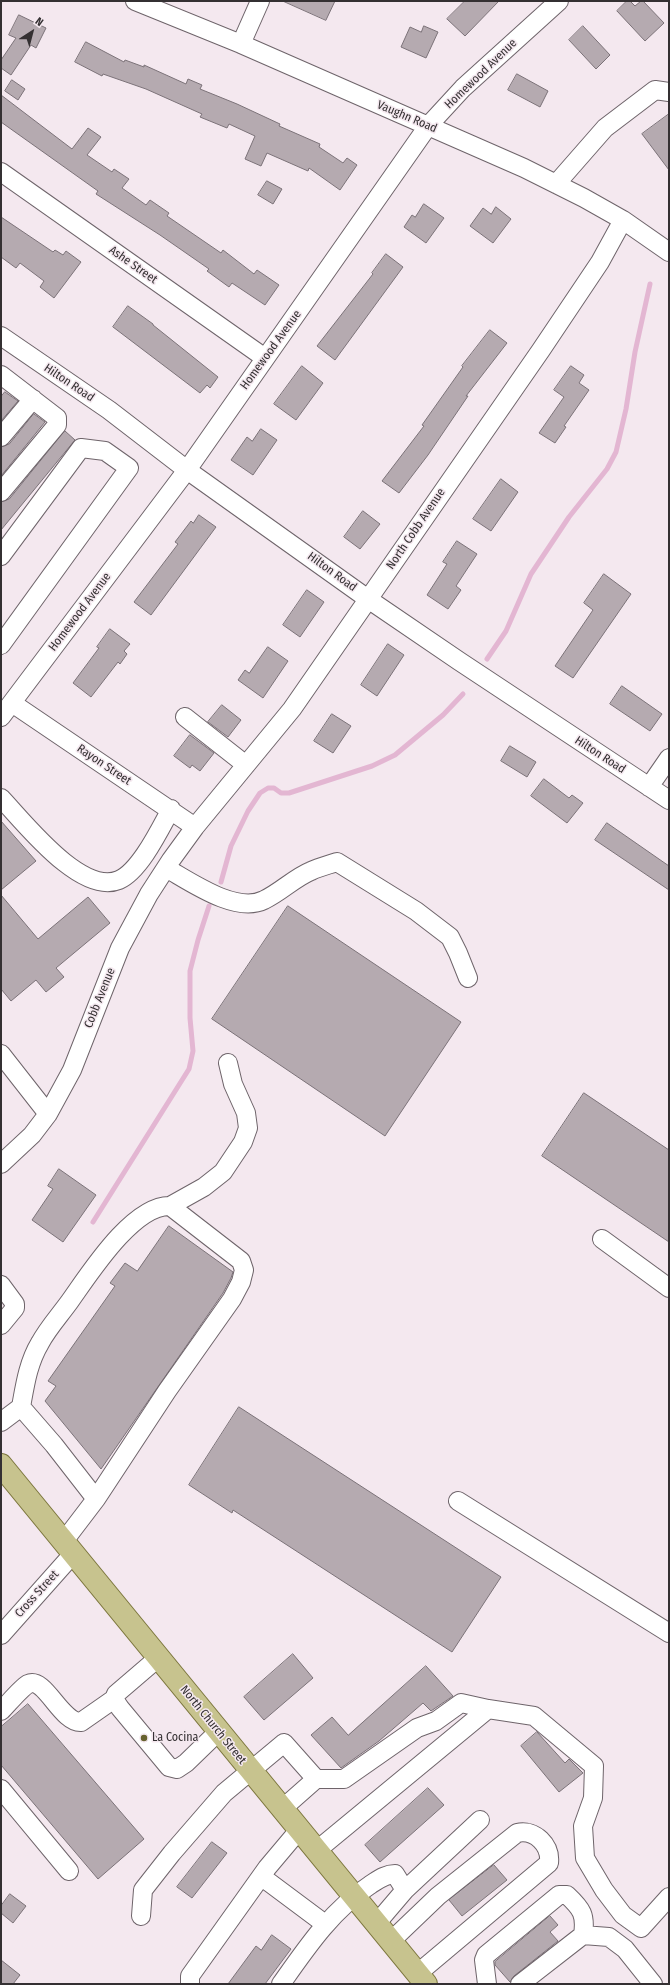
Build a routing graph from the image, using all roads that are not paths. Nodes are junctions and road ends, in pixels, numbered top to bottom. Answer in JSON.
{"nodes":[{"id":1,"x":135,"y":1,"type":"edge"},
{"id":2,"x":260,"y":1,"type":"edge"},
{"id":3,"x":559,"y":1,"type":"edge"},
{"id":4,"x":241,"y":44,"type":"junction"},
{"id":5,"x":669,"y":92,"type":"edge"},
{"id":6,"x":428,"y":126,"type":"junction"},
{"id":7,"x":1,"y":172,"type":"edge"},
{"id":8,"x":556,"y":184,"type":"junction"},
{"id":9,"x":623,"y":220,"type":"junction"},
{"id":10,"x":669,"y":252,"type":"edge"},
{"id":11,"x":1,"y":336,"type":"edge"},
{"id":12,"x":264,"y":358,"type":"junction"},
{"id":13,"x":3,"y":380,"type":"edge"},
{"id":14,"x":33,"y":399,"type":"junction"},
{"id":15,"x":1,"y":437,"type":"edge"},
{"id":16,"x":187,"y":470,"type":"junction"},
{"id":17,"x":1,"y":492,"type":"edge"},
{"id":18,"x":7,"y":536,"type":"edge"},
{"id":19,"x":1,"y":556,"type":"edge"},
{"id":20,"x":368,"y":599,"type":"junction"},
{"id":21,"x":1,"y":645,"type":"edge"},
{"id":22,"x":6,"y":710,"type":"edge"},
{"id":23,"x":185,"y":717,"type":"dead end"},
{"id":24,"x":669,"y":758,"type":"edge"},
{"id":25,"x":246,"y":765,"type":"junction"},
{"id":26,"x":649,"y":787,"type":"junction"},
{"id":27,"x":1,"y":798,"type":"edge"},
{"id":28,"x":669,"y":800,"type":"edge"},
{"id":29,"x":171,"y":809,"type":"junction"},
{"id":30,"x":195,"y":827,"type":"junction"},
{"id":31,"x":166,"y":868,"type":"junction"},
{"id":32,"x":468,"y":978,"type":"dead end"},
{"id":33,"x":1,"y":1054,"type":"edge"},
{"id":34,"x":228,"y":1063,"type":"dead end"},
{"id":35,"x":48,"y":1114,"type":"junction"},
{"id":36,"x":1,"y":1164,"type":"edge"},
{"id":37,"x":170,"y":1206,"type":"junction"},
{"id":38,"x":602,"y":1239,"type":"dead end"},
{"id":39,"x":1,"y":1285,"type":"edge"},
{"id":40,"x":669,"y":1288,"type":"edge"},
{"id":41,"x":1,"y":1325,"type":"edge"},
{"id":42,"x":21,"y":1407,"type":"junction"},
{"id":43,"x":1,"y":1422,"type":"edge"},
{"id":44,"x":1,"y":1465,"type":"edge"},
{"id":45,"x":96,"y":1499,"type":"junction"},
{"id":46,"x":458,"y":1501,"type":"dead end"},
{"id":47,"x":68,"y":1548,"type":"junction"},
{"id":48,"x":669,"y":1633,"type":"edge"},
{"id":49,"x":1,"y":1635,"type":"edge"},
{"id":50,"x":158,"y":1658,"type":"junction"},
{"id":51,"x":114,"y":1699,"type":"junction"},
{"id":52,"x":488,"y":1709,"type":"junction"},
{"id":53,"x":1,"y":1711,"type":"edge"},
{"id":54,"x":218,"y":1732,"type":"junction"},
{"id":55,"x":250,"y":1771,"type":"junction"},
{"id":56,"x":316,"y":1779,"type":"junction"},
{"id":57,"x":1,"y":1789,"type":"edge"},
{"id":58,"x":282,"y":1809,"type":"junction"},
{"id":59,"x":480,"y":1820,"type":"dead end"},
{"id":60,"x":299,"y":1830,"type":"junction"},
{"id":61,"x":316,"y":1851,"type":"junction"},
{"id":62,"x":69,"y":1871,"type":"dead end"},
{"id":63,"x":262,"y":1877,"type":"junction"},
{"id":64,"x":406,"y":1890,"type":"junction"},
{"id":65,"x":353,"y":1896,"type":"junction"},
{"id":66,"x":669,"y":1897,"type":"edge"},
{"id":67,"x":141,"y":1916,"type":"dead end"},
{"id":68,"x":325,"y":1924,"type":"junction"},
{"id":69,"x":376,"y":1924,"type":"junction"},
{"id":70,"x":641,"y":1928,"type":"junction"},
{"id":71,"x":583,"y":1935,"type":"junction"},
{"id":72,"x":391,"y":1941,"type":"junction"},
{"id":73,"x":625,"y":1949,"type":"junction"},
{"id":74,"x":190,"y":1980,"type":"edge"},
{"id":75,"x":420,"y":1980,"type":"edge"},
{"id":76,"x":281,"y":1984,"type":"edge"},
{"id":77,"x":487,"y":1984,"type":"edge"},
{"id":78,"x":520,"y":1984,"type":"edge"},
{"id":79,"x":653,"y":1984,"type":"edge"}],
"edges":[{"from":1,"to":4,"type":"street","name":"Vaughn Road"},
{"from":2,"to":4,"type":"street"},
{"from":3,"to":6,"type":"street","name":"Homewood Avenue"},
{"from":4,"to":6,"type":"street","name":"Vaughn Road"},
{"from":5,"to":8,"type":"street"},
{"from":6,"to":8,"type":"street","name":"Vaughn Road"},
{"from":6,"to":12,"type":"street","name":"Homewood Avenue"},
{"from":7,"to":12,"type":"street","name":"Ashe Street"},
{"from":8,"to":9,"type":"street","name":"Vaughn Road"},
{"from":9,"to":10,"type":"street","name":"Vaughn Road"},
{"from":9,"to":20,"type":"street","name":"North Cobb Avenue"},
{"from":11,"to":16,"type":"street","name":"Hilton Road"},
{"from":12,"to":16,"type":"street","name":"Homewood Avenue"},
{"from":13,"to":14,"type":"street"},
{"from":14,"to":15,"type":"street"},
{"from":14,"to":17,"type":"street"},
{"from":16,"to":20,"type":"street","name":"Hilton Road"},
{"from":16,"to":22,"type":"street","name":"Homewood Avenue"},
{"from":18,"to":19,"type":"street"},
{"from":18,"to":21,"type":"street"},
{"from":20,"to":25,"type":"street","name":"North Cobb Avenue"},
{"from":20,"to":26,"type":"street","name":"Hilton Road"},
{"from":22,"to":29,"type":"street","name":"Rayon Street"},
{"from":23,"to":25,"type":"street"},
{"from":24,"to":26,"type":"street"},
{"from":25,"to":30,"type":"street","name":"North Cobb Avenue"},
{"from":26,"to":28,"type":"street","name":"Hilton Road"},
{"from":27,"to":29,"type":"street"},
{"from":29,"to":30,"type":"street","name":"Rayon Street"},
{"from":30,"to":31,"type":"street","name":"Cobb Avenue"},
{"from":31,"to":32,"type":"street"},
{"from":31,"to":35,"type":"street","name":"Cobb Avenue"},
{"from":33,"to":35,"type":"street"},
{"from":34,"to":37,"type":"street"},
{"from":35,"to":36,"type":"street","name":"Cobb Avenue"},
{"from":37,"to":42,"type":"street"},
{"from":37,"to":45,"type":"street","name":"Cross Street"},
{"from":38,"to":40,"type":"street"},
{"from":39,"to":41,"type":"street"},
{"from":42,"to":43,"type":"street"},
{"from":42,"to":45,"type":"street"},
{"from":44,"to":47,"type":"main road","name":"North Church Street"},
{"from":45,"to":47,"type":"street","name":"Cross Street"},
{"from":46,"to":48,"type":"street"},
{"from":47,"to":49,"type":"street","name":"Cross Street"},
{"from":47,"to":50,"type":"main road","name":"North Church Street"},
{"from":50,"to":51,"type":"street"},
{"from":50,"to":54,"type":"main road","name":"North Church Street"},
{"from":51,"to":53,"type":"street"},
{"from":51,"to":54,"type":"street"},
{"from":52,"to":56,"type":"street"},
{"from":52,"to":61,"type":"street"},
{"from":52,"to":70,"type":"street"},
{"from":54,"to":55,"type":"main road","name":"North Church Street"},
{"from":55,"to":56,"type":"street"},
{"from":55,"to":58,"type":"main road","name":"North Church Street"},
{"from":55,"to":67,"type":"street"},
{"from":56,"to":58,"type":"street"},
{"from":57,"to":62,"type":"street"},
{"from":58,"to":60,"type":"main road","name":"North Church Street"},
{"from":59,"to":64,"type":"street"},
{"from":60,"to":61,"type":"main road","name":"North Church Street"},
{"from":60,"to":63,"type":"street"},
{"from":61,"to":65,"type":"main road","name":"North Church Street"},
{"from":63,"to":68,"type":"street"},
{"from":63,"to":74,"type":"street"},
{"from":64,"to":65,"type":"street"},
{"from":64,"to":69,"type":"street"},
{"from":65,"to":68,"type":"street"},
{"from":65,"to":69,"type":"main road","name":"North Church Street"},
{"from":66,"to":70,"type":"street"},
{"from":68,"to":76,"type":"street"},
{"from":69,"to":72,"type":"main road","name":"North Church Street"},
{"from":70,"to":73,"type":"street"},
{"from":71,"to":73,"type":"street"},
{"from":71,"to":77,"type":"street"},
{"from":71,"to":78,"type":"street"},
{"from":72,"to":75,"type":"main road","name":"North Church Street"},
{"from":72,"to":75,"type":"street"},
{"from":73,"to":79,"type":"street"}]}
